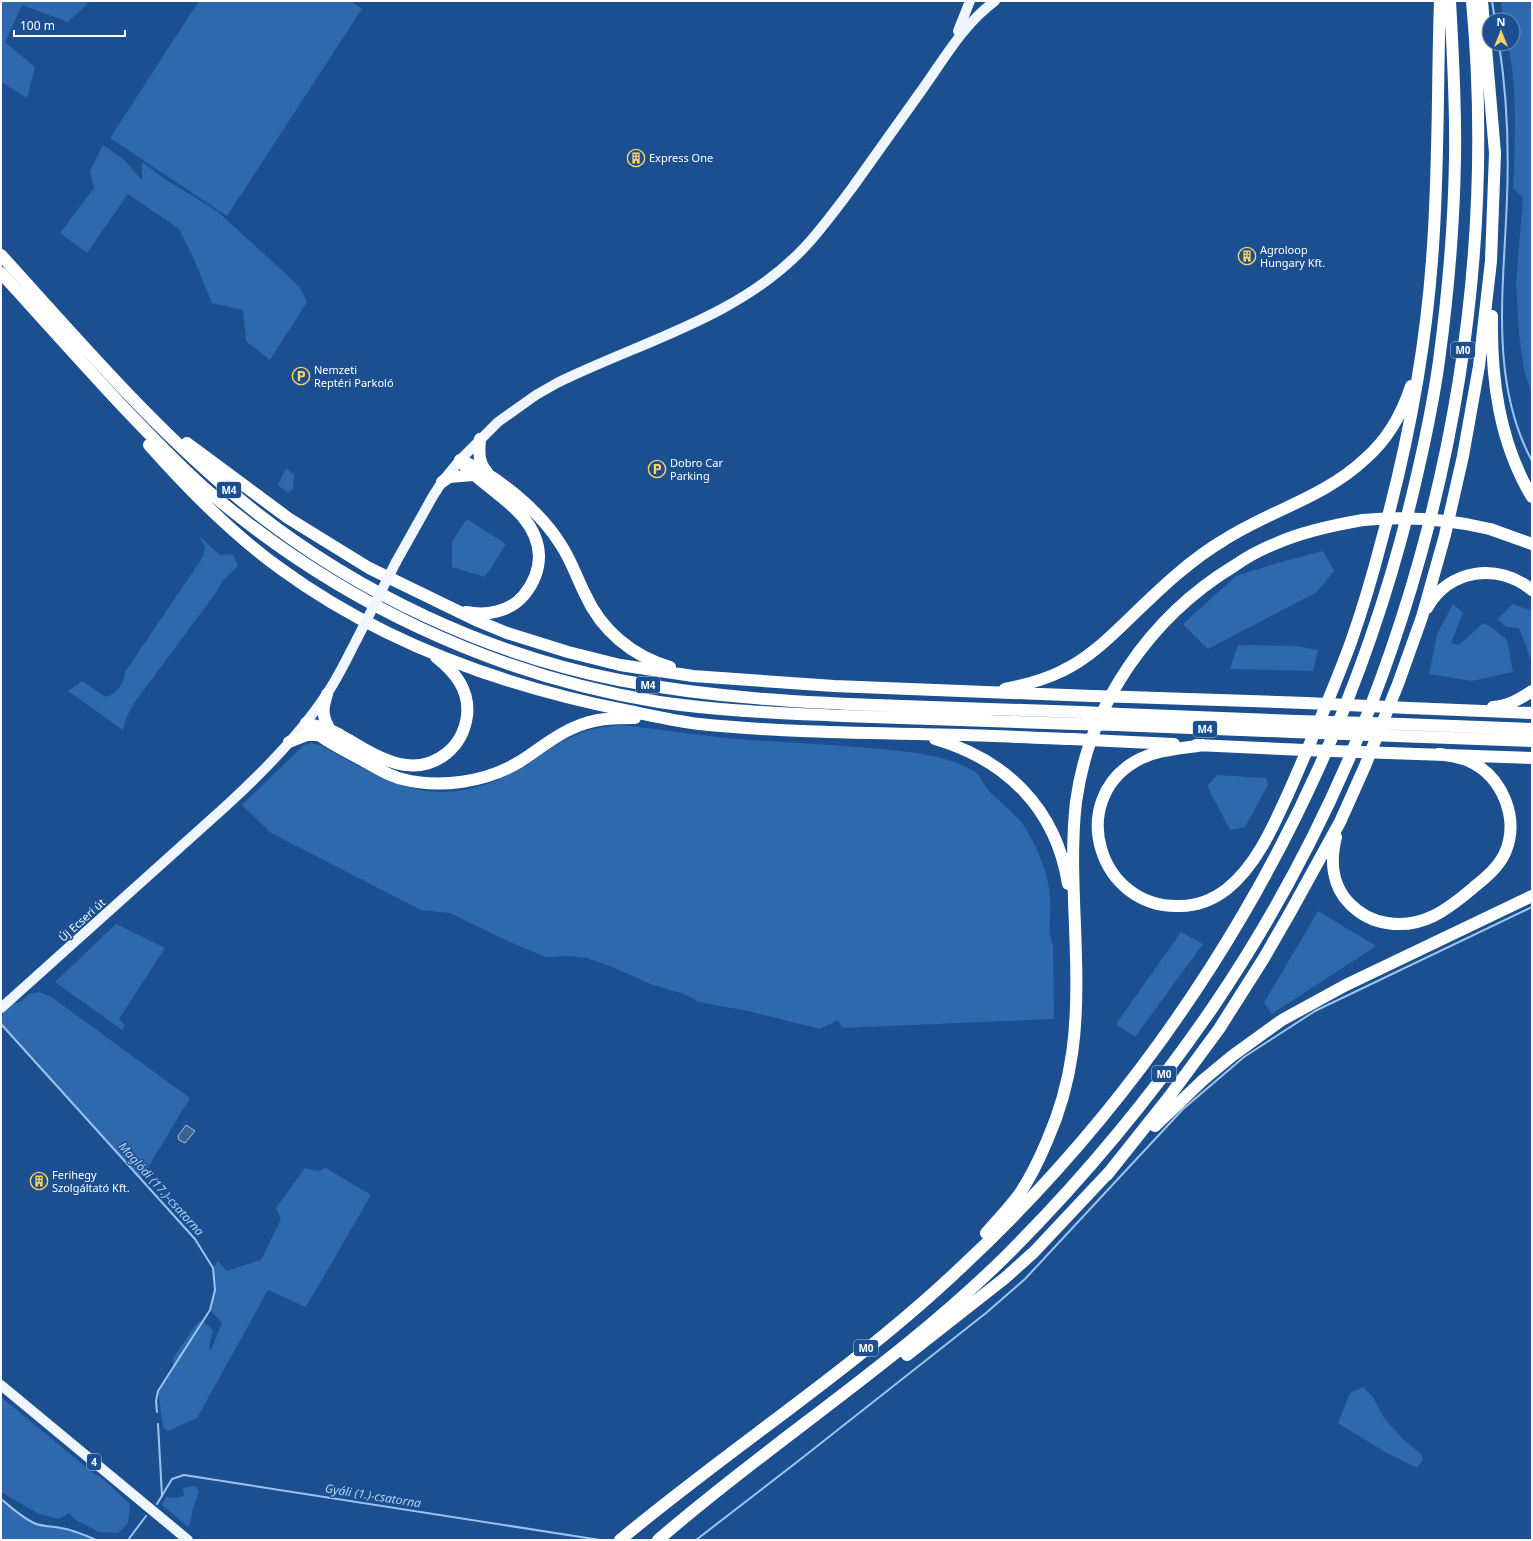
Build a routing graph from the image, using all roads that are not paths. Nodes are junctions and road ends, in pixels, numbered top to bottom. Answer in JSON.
{"nodes":[{"id":1,"x":970,"y":1,"type":"edge"},
{"id":2,"x":995,"y":1,"type":"edge"},
{"id":3,"x":1440,"y":1,"type":"edge"},
{"id":4,"x":1450,"y":1,"type":"edge"},
{"id":5,"x":1472,"y":1,"type":"edge"},
{"id":6,"x":1482,"y":1,"type":"edge"},
{"id":7,"x":952,"y":44,"type":"junction"},
{"id":8,"x":1,"y":255,"type":"edge"},
{"id":9,"x":1491,"y":261,"type":"junction"},
{"id":10,"x":1,"y":273,"type":"edge"},
{"id":11,"x":1422,"y":350,"type":"junction"},
{"id":12,"x":123,"y":389,"type":"junction"},
{"id":13,"x":110,"y":393,"type":"junction"},
{"id":14,"x":480,"y":439,"type":"junction"},
{"id":15,"x":460,"y":460,"type":"junction"},
{"id":16,"x":487,"y":473,"type":"junction"},
{"id":17,"x":473,"y":475,"type":"junction"},
{"id":18,"x":442,"y":482,"type":"junction"},
{"id":19,"x":1532,"y":497,"type":"edge"},
{"id":20,"x":1532,"y":544,"type":"edge"},
{"id":21,"x":1532,"y":590,"type":"edge"},
{"id":22,"x":454,"y":610,"type":"junction"},
{"id":23,"x":1422,"y":617,"type":"junction"},
{"id":24,"x":424,"y":649,"type":"junction"},
{"id":25,"x":693,"y":676,"type":"junction"},
{"id":26,"x":955,"y":691,"type":"junction"},
{"id":27,"x":1532,"y":691,"type":"edge"},
{"id":28,"x":327,"y":694,"type":"junction"},
{"id":29,"x":1454,"y":710,"type":"junction"},
{"id":30,"x":1532,"y":713,"type":"edge"},
{"id":31,"x":659,"y":717,"type":"junction"},
{"id":32,"x":306,"y":723,"type":"junction"},
{"id":33,"x":1295,"y":726,"type":"junction"},
{"id":34,"x":1532,"y":729,"type":"edge"},
{"id":35,"x":325,"y":732,"type":"junction"},
{"id":36,"x":914,"y":735,"type":"junction"},
{"id":37,"x":1532,"y":741,"type":"edge"},
{"id":38,"x":289,"y":742,"type":"junction"},
{"id":39,"x":1204,"y":745,"type":"junction"},
{"id":40,"x":1439,"y":754,"type":"junction"},
{"id":41,"x":1532,"y":758,"type":"edge"},
{"id":42,"x":1340,"y":822,"type":"junction"},
{"id":43,"x":1532,"y":896,"type":"edge"},
{"id":44,"x":1074,"y":917,"type":"junction"},
{"id":45,"x":1,"y":1008,"type":"edge"},
{"id":46,"x":1107,"y":1175,"type":"junction"},
{"id":47,"x":952,"y":1276,"type":"junction"},
{"id":48,"x":1,"y":1385,"type":"edge"},
{"id":49,"x":855,"y":1386,"type":"junction"},
{"id":50,"x":188,"y":1540,"type":"edge"},
{"id":51,"x":620,"y":1540,"type":"edge"},
{"id":52,"x":658,"y":1540,"type":"edge"}],
"edges":[{"from":1,"to":7,"type":"main road"},
{"from":2,"to":7,"type":"main road"},
{"from":3,"to":11,"type":"highway"},
{"from":4,"to":47,"type":"highway","number":"M0"},
{"from":5,"to":49,"type":"highway","number":"M0"},
{"from":6,"to":9,"type":"highway"},
{"from":7,"to":14,"type":"main road","name":"Új Ecseri út"},
{"from":8,"to":12,"type":"highway","number":"M4"},
{"from":9,"to":19,"type":"highway"},
{"from":9,"to":23,"type":"highway"},
{"from":10,"to":13,"type":"highway","number":"M4"},
{"from":11,"to":26,"type":"highway"},
{"from":11,"to":39,"type":"highway"},
{"from":12,"to":22,"type":"highway"},
{"from":12,"to":33,"type":"highway","number":"M4","bridge":true},
{"from":13,"to":24,"type":"highway"},
{"from":13,"to":33,"type":"highway","number":"M4","bridge":true},
{"from":14,"to":15,"type":"main road","name":"Új Ecseri út"},
{"from":14,"to":16,"type":"highway"},
{"from":15,"to":16,"type":"highway"},
{"from":15,"to":17,"type":"highway"},
{"from":15,"to":18,"type":"main road","name":"Új Ecseri út"},
{"from":16,"to":25,"type":"highway"},
{"from":17,"to":18,"type":"highway"},
{"from":17,"to":22,"type":"highway"},
{"from":18,"to":28,"type":"main road","name":"Új Ecseri út","bridge":true},
{"from":20,"to":44,"type":"highway","bridge":true},
{"from":21,"to":23,"type":"highway"},
{"from":22,"to":25,"type":"highway"},
{"from":23,"to":42,"type":"highway"},
{"from":24,"to":31,"type":"highway"},
{"from":24,"to":35,"type":"highway"},
{"from":25,"to":26,"type":"highway"},
{"from":26,"to":29,"type":"highway","bridge":true},
{"from":27,"to":29,"type":"highway"},
{"from":28,"to":32,"type":"main road","name":"Új Ecseri út"},
{"from":28,"to":35,"type":"highway"},
{"from":29,"to":30,"type":"highway"},
{"from":31,"to":35,"type":"highway"},
{"from":31,"to":36,"type":"highway"},
{"from":32,"to":35,"type":"highway"},
{"from":32,"to":38,"type":"main road","name":"Új Ecseri út"},
{"from":33,"to":34,"type":"highway","number":"M4","bridge":true},
{"from":33,"to":37,"type":"highway","number":"M4","bridge":true},
{"from":35,"to":38,"type":"highway"},
{"from":36,"to":39,"type":"highway","bridge":true},
{"from":36,"to":44,"type":"highway"},
{"from":38,"to":45,"type":"main road","name":"Új Ecseri út"},
{"from":39,"to":40,"type":"highway","bridge":true},
{"from":40,"to":41,"type":"highway"},
{"from":40,"to":42,"type":"highway"},
{"from":42,"to":46,"type":"highway"},
{"from":43,"to":46,"type":"highway"},
{"from":44,"to":47,"type":"highway"},
{"from":46,"to":49,"type":"highway"},
{"from":47,"to":51,"type":"highway","number":"M0"},
{"from":48,"to":50,"type":"main road","number":"4"},
{"from":49,"to":52,"type":"highway","number":"M0"}]}
